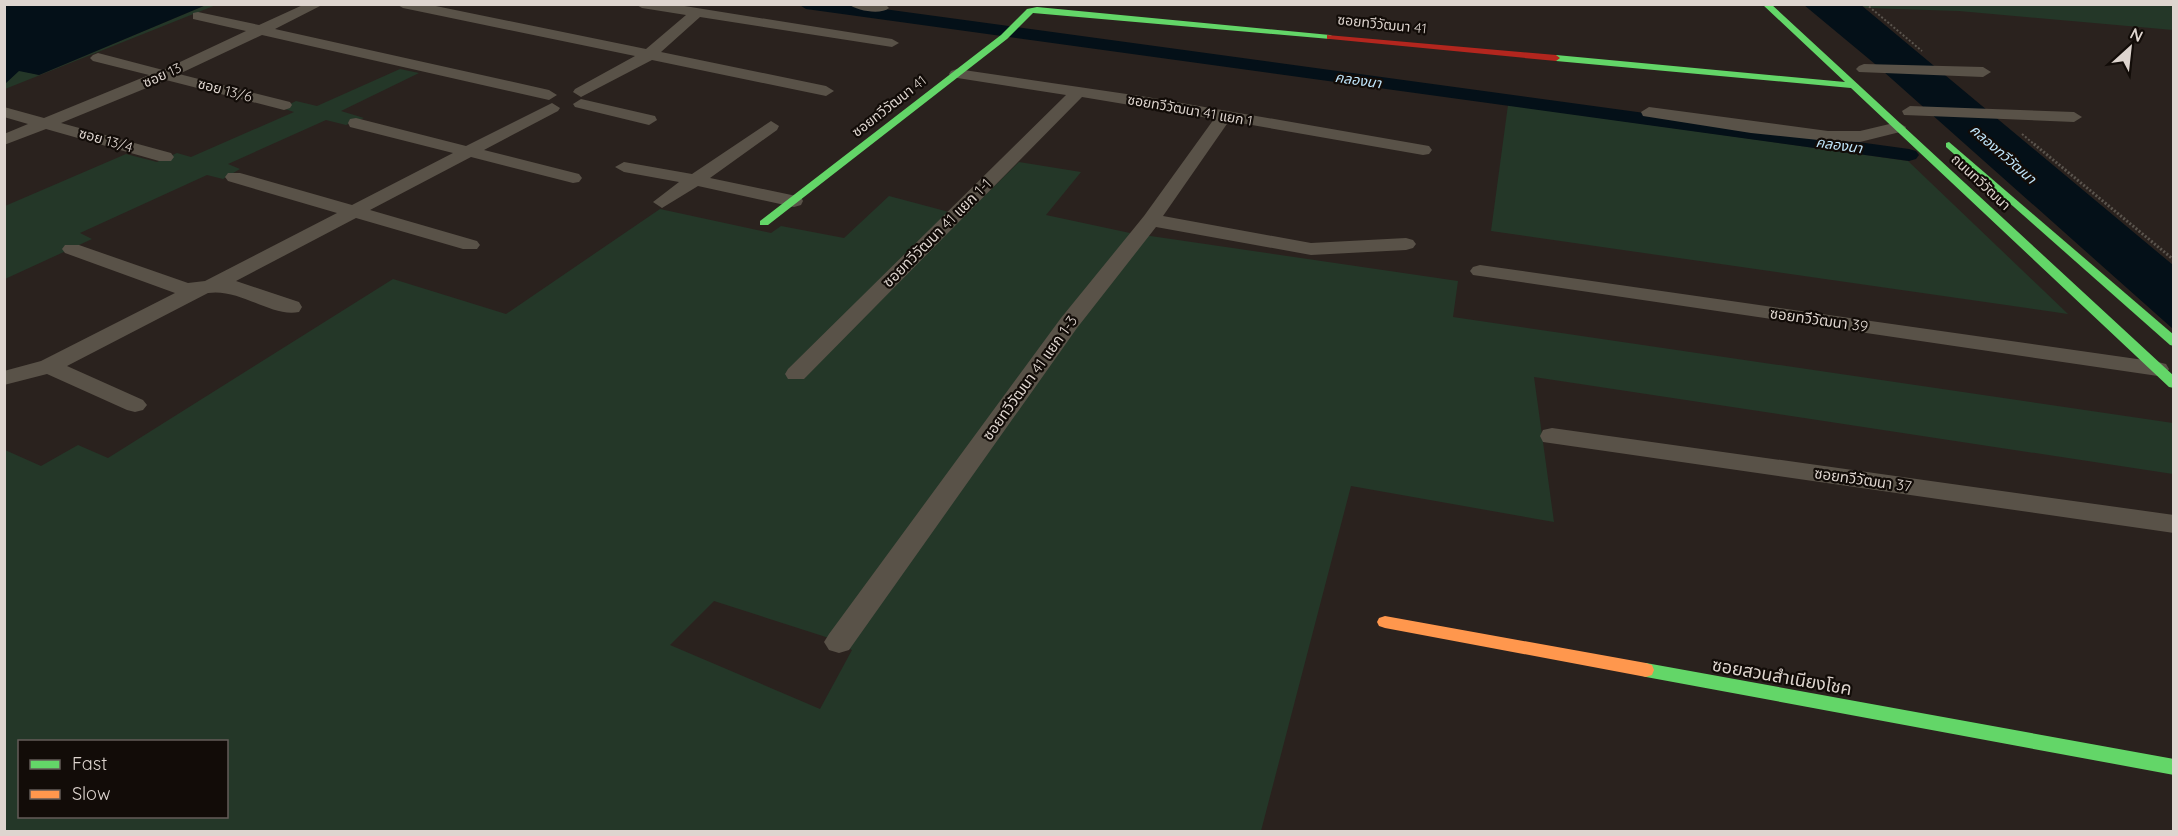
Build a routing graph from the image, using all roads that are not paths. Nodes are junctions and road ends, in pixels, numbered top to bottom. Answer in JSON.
{"nodes":[{"id":1,"x":317,"y":4,"type":"edge"},
{"id":2,"x":403,"y":4,"type":"edge"},
{"id":3,"x":642,"y":4,"type":"edge"},
{"id":4,"x":855,"y":4,"type":"edge"},
{"id":5,"x":1766,"y":4,"type":"edge"},
{"id":6,"x":882,"y":8,"type":"dead end"},
{"id":7,"x":697,"y":13,"type":"junction"},
{"id":8,"x":198,"y":16,"type":"dead end"},
{"id":9,"x":257,"y":30,"type":"junction"},
{"id":10,"x":892,"y":43,"type":"dead end"},
{"id":11,"x":650,"y":55,"type":"junction"},
{"id":12,"x":98,"y":58,"type":"dead end"},
{"id":13,"x":1860,"y":65,"type":"dead end"},
{"id":14,"x":1983,"y":72,"type":"dead end"},
{"id":15,"x":166,"y":74,"type":"junction"},
{"id":16,"x":957,"y":74,"type":"junction"},
{"id":17,"x":1854,"y":86,"type":"junction"},
{"id":18,"x":826,"y":91,"type":"dead end"},
{"id":19,"x":1078,"y":92,"type":"junction"},
{"id":20,"x":581,"y":98,"type":"junction"},
{"id":21,"x":550,"y":102,"type":"junction"},
{"id":22,"x":284,"y":105,"type":"dead end"},
{"id":23,"x":1906,"y":107,"type":"dead end"},
{"id":24,"x":4,"y":112,"type":"edge"},
{"id":25,"x":1649,"y":112,"type":"dead end"},
{"id":26,"x":1224,"y":116,"type":"junction"},
{"id":27,"x":2074,"y":117,"type":"dead end"},
{"id":28,"x":649,"y":120,"type":"dead end"},
{"id":29,"x":356,"y":123,"type":"dead end"},
{"id":30,"x":47,"y":124,"type":"junction"},
{"id":31,"x":1932,"y":124,"type":"junction"},
{"id":32,"x":771,"y":126,"type":"dead end"},
{"id":33,"x":1898,"y":127,"type":"junction"},
{"id":34,"x":4,"y":140,"type":"edge"},
{"id":35,"x":1423,"y":150,"type":"dead end"},
{"id":36,"x":469,"y":152,"type":"junction"},
{"id":37,"x":165,"y":157,"type":"dead end"},
{"id":38,"x":624,"y":166,"type":"dead end"},
{"id":39,"x":234,"y":177,"type":"dead end"},
{"id":40,"x":573,"y":178,"type":"dead end"},
{"id":41,"x":695,"y":180,"type":"junction"},
{"id":42,"x":794,"y":201,"type":"junction"},
{"id":43,"x":662,"y":202,"type":"dead end"},
{"id":44,"x":354,"y":212,"type":"junction"},
{"id":45,"x":1151,"y":220,"type":"junction"},
{"id":46,"x":764,"y":223,"type":"dead end"},
{"id":47,"x":1406,"y":244,"type":"dead end"},
{"id":48,"x":470,"y":245,"type":"dead end"},
{"id":49,"x":72,"y":249,"type":"dead end"},
{"id":50,"x":1480,"y":271,"type":"dead end"},
{"id":51,"x":207,"y":287,"type":"junction"},
{"id":52,"x":291,"y":306,"type":"dead end"},
{"id":53,"x":2174,"y":342,"type":"edge"},
{"id":54,"x":49,"y":366,"type":"junction"},
{"id":55,"x":796,"y":374,"type":"dead end"},
{"id":56,"x":2166,"y":376,"type":"edge"},
{"id":57,"x":4,"y":378,"type":"edge"},
{"id":58,"x":135,"y":405,"type":"dead end"},
{"id":59,"x":1552,"y":436,"type":"dead end"},
{"id":60,"x":2174,"y":524,"type":"edge"},
{"id":61,"x":1384,"y":622,"type":"dead end"},
{"id":62,"x":839,"y":642,"type":"dead end"},
{"id":63,"x":2174,"y":767,"type":"edge"}],
"edges":[{"from":1,"to":9,"type":"street","name":"ซอย 13"},
{"from":2,"to":11,"type":"street"},
{"from":3,"to":7,"type":"street"},
{"from":4,"to":6,"type":"street"},
{"from":5,"to":17,"type":"street","name":"ถนนทวีวัฒนา"},
{"from":7,"to":10,"type":"street"},
{"from":7,"to":11,"type":"street"},
{"from":8,"to":9,"type":"street"},
{"from":9,"to":15,"type":"street","name":"ซอย 13"},
{"from":9,"to":21,"type":"street"},
{"from":11,"to":18,"type":"street"},
{"from":11,"to":20,"type":"street"},
{"from":12,"to":15,"type":"street","name":"ซอย 13/6"},
{"from":13,"to":14,"type":"street"},
{"from":15,"to":22,"type":"street","name":"ซอย 13/6"},
{"from":15,"to":30,"type":"street","name":"ซอย 13"},
{"from":16,"to":17,"type":"street","name":"ซอยทวีวัฒนา 41"},
{"from":16,"to":19,"type":"street","name":"ซอยทวีวัฒนา 41 แยก 1"},
{"from":16,"to":42,"type":"street","name":"ซอยทวีวัฒนา 41"},
{"from":17,"to":33,"type":"street","name":"ถนนทวีวัฒนา"},
{"from":19,"to":26,"type":"street","name":"ซอยทวีวัฒนา 41 แยก 1"},
{"from":19,"to":55,"type":"street","name":"ซอยทวีวัฒนา 41 แยก 1-1"},
{"from":20,"to":21,"type":"street"},
{"from":20,"to":28,"type":"street"},
{"from":21,"to":36,"type":"street"},
{"from":23,"to":31,"type":"street"},
{"from":24,"to":30,"type":"street","name":"ซอย 13/4"},
{"from":25,"to":33,"type":"street"},
{"from":26,"to":35,"type":"street","name":"ซอยทวีวัฒนา 41 แยก 1"},
{"from":26,"to":45,"type":"street","name":"ซอยทวีวัฒนา 41 แยก 1-3"},
{"from":27,"to":31,"type":"street"},
{"from":29,"to":36,"type":"street"},
{"from":30,"to":34,"type":"street","name":"ซอย 13"},
{"from":30,"to":37,"type":"street","name":"ซอย 13/4"},
{"from":31,"to":53,"type":"street","name":"ถนนทวีวัฒนา"},
{"from":32,"to":41,"type":"street"},
{"from":33,"to":56,"type":"street","name":"ถนนทวีวัฒนา"},
{"from":36,"to":40,"type":"street"},
{"from":36,"to":44,"type":"street"},
{"from":38,"to":41,"type":"street"},
{"from":39,"to":44,"type":"street"},
{"from":41,"to":42,"type":"street"},
{"from":41,"to":43,"type":"street"},
{"from":42,"to":46,"type":"street","name":"ซอยทวีวัฒนา 41"},
{"from":44,"to":48,"type":"street"},
{"from":44,"to":51,"type":"street"},
{"from":45,"to":47,"type":"street"},
{"from":45,"to":62,"type":"street","name":"ซอยทวีวัฒนา 41 แยก 1-3"},
{"from":49,"to":51,"type":"street"},
{"from":50,"to":56,"type":"street","name":"ซอยทวีวัฒนา 39"},
{"from":51,"to":52,"type":"street"},
{"from":51,"to":54,"type":"street"},
{"from":54,"to":57,"type":"street"},
{"from":54,"to":58,"type":"street"},
{"from":59,"to":60,"type":"street","name":"ซอยทวีวัฒนา 37"},
{"from":61,"to":63,"type":"street","name":"ซอยสวนสำเนียงโชค"}]}
